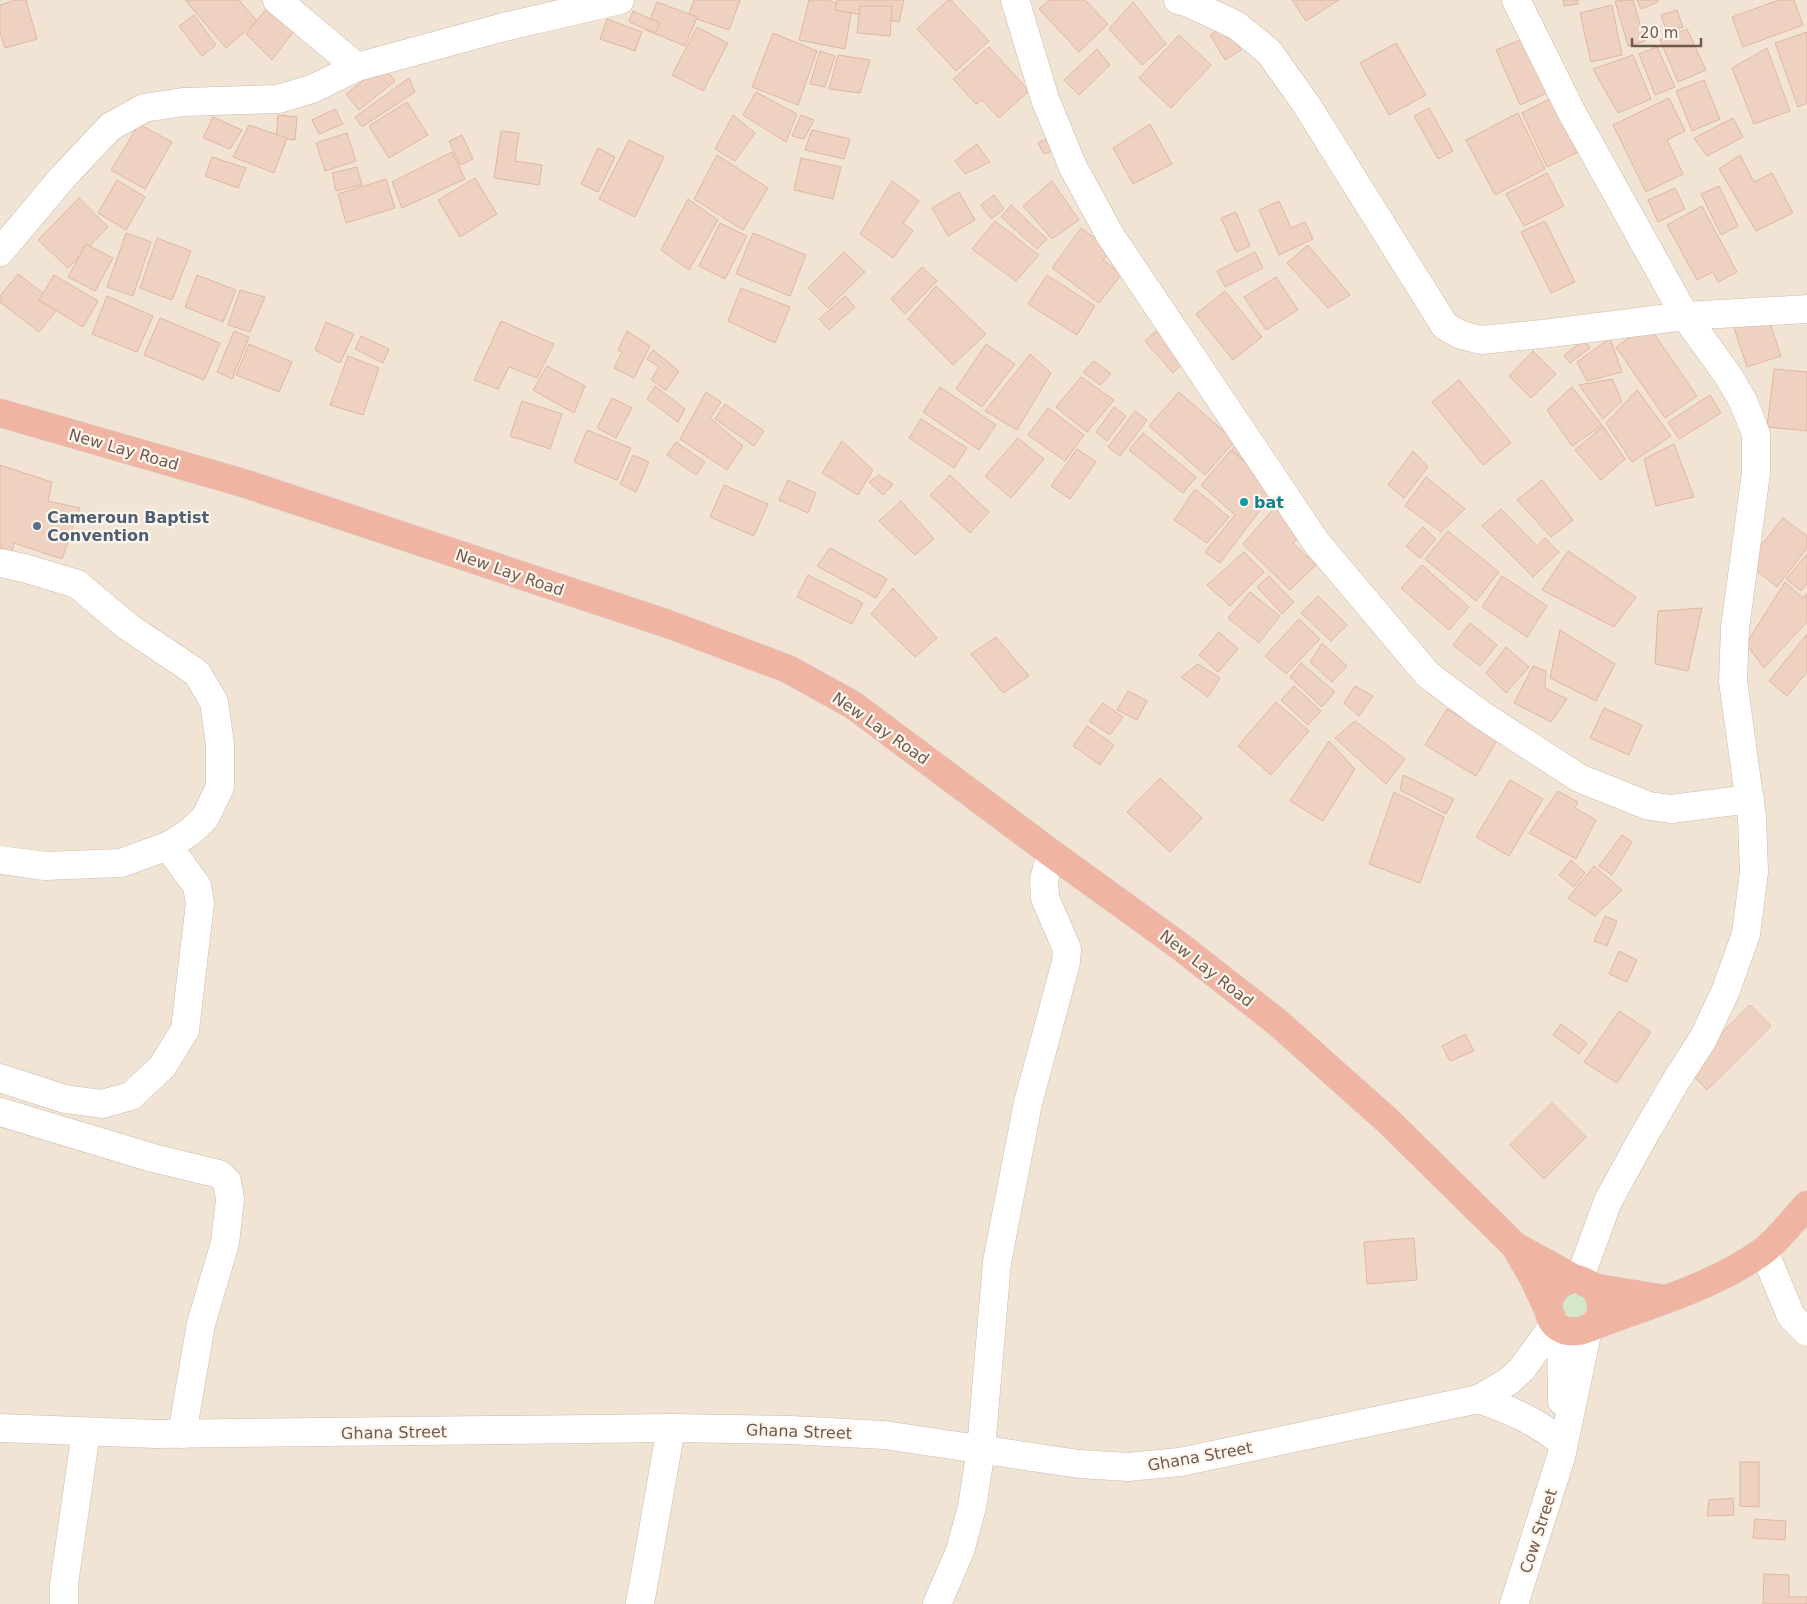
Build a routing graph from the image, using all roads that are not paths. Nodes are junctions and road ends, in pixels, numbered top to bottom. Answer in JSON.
{"nodes":[{"id":1,"x":277,"y":0,"type":"edge"},
{"id":2,"x":620,"y":0,"type":"edge"},
{"id":3,"x":1015,"y":0,"type":"edge"},
{"id":4,"x":1178,"y":0,"type":"edge"},
{"id":5,"x":1516,"y":0,"type":"edge"},
{"id":6,"x":357,"y":67,"type":"junction"},
{"id":7,"x":0,"y":252,"type":"edge"},
{"id":8,"x":1807,"y":308,"type":"edge"},
{"id":9,"x":1685,"y":316,"type":"junction"},
{"id":10,"x":0,"y":413,"type":"edge"},
{"id":11,"x":0,"y":563,"type":"edge"},
{"id":12,"x":1750,"y":799,"type":"junction"},
{"id":13,"x":168,"y":846,"type":"junction"},
{"id":14,"x":1051,"y":854,"type":"junction"},
{"id":15,"x":0,"y":860,"type":"edge"},
{"id":16,"x":0,"y":1078,"type":"edge"},
{"id":17,"x":0,"y":1112,"type":"edge"},
{"id":18,"x":1807,"y":1205,"type":"edge"},
{"id":19,"x":1514,"y":1246,"type":"junction"},
{"id":20,"x":1764,"y":1251,"type":"junction"},
{"id":21,"x":1583,"y":1282,"type":"junction"},
{"id":22,"x":1667,"y":1299,"type":"junction"},
{"id":23,"x":1556,"y":1323,"type":"junction"},
{"id":24,"x":1590,"y":1328,"type":"junction"},
{"id":25,"x":1807,"y":1332,"type":"edge"},
{"id":26,"x":1479,"y":1399,"type":"junction"},
{"id":27,"x":0,"y":1428,"type":"edge"},
{"id":28,"x":671,"y":1428,"type":"junction"},
{"id":29,"x":86,"y":1432,"type":"junction"},
{"id":30,"x":182,"y":1434,"type":"junction"},
{"id":31,"x":980,"y":1449,"type":"junction"},
{"id":32,"x":1561,"y":1449,"type":"junction"},
{"id":33,"x":64,"y":1604,"type":"edge"},
{"id":34,"x":640,"y":1604,"type":"edge"},
{"id":35,"x":937,"y":1604,"type":"edge"},
{"id":36,"x":1514,"y":1604,"type":"edge"}],
"edges":[{"from":1,"to":6,"type":"street"},
{"from":2,"to":6,"type":"street"},
{"from":3,"to":12,"type":"street"},
{"from":4,"to":9,"type":"street"},
{"from":5,"to":9,"type":"street"},
{"from":6,"to":7,"type":"street"},
{"from":8,"to":9,"type":"street"},
{"from":9,"to":12,"type":"street"},
{"from":10,"to":14,"type":"highway","name":"New Lay Road"},
{"from":11,"to":13,"type":"street"},
{"from":12,"to":21,"type":"street"},
{"from":13,"to":15,"type":"street"},
{"from":13,"to":16,"type":"street"},
{"from":14,"to":19,"type":"highway","name":"New Lay Road"},
{"from":14,"to":31,"type":"street"},
{"from":17,"to":30,"type":"street"},
{"from":18,"to":20,"type":"highway"},
{"from":19,"to":21,"type":"highway"},
{"from":19,"to":23,"type":"highway"},
{"from":20,"to":22,"type":"highway"},
{"from":20,"to":25,"type":"street"},
{"from":21,"to":22,"type":"highway"},
{"from":21,"to":23,"type":"highway"},
{"from":21,"to":24,"type":"highway"},
{"from":22,"to":24,"type":"highway"},
{"from":23,"to":24,"type":"highway"},
{"from":23,"to":26,"type":"street","name":"Ghana Street"},
{"from":23,"to":32,"type":"street","name":"Cow Street"},
{"from":24,"to":32,"type":"street","name":"Cow Street"},
{"from":26,"to":31,"type":"street","name":"Ghana Street"},
{"from":26,"to":32,"type":"street"},
{"from":27,"to":29,"type":"street","name":"Ghana Street"},
{"from":28,"to":30,"type":"street","name":"Ghana Street"},
{"from":28,"to":31,"type":"street","name":"Ghana Street"},
{"from":28,"to":34,"type":"street"},
{"from":29,"to":30,"type":"street","name":"Ghana Street"},
{"from":29,"to":33,"type":"street"},
{"from":31,"to":35,"type":"street"},
{"from":32,"to":36,"type":"street","name":"Cow Street"}]}
